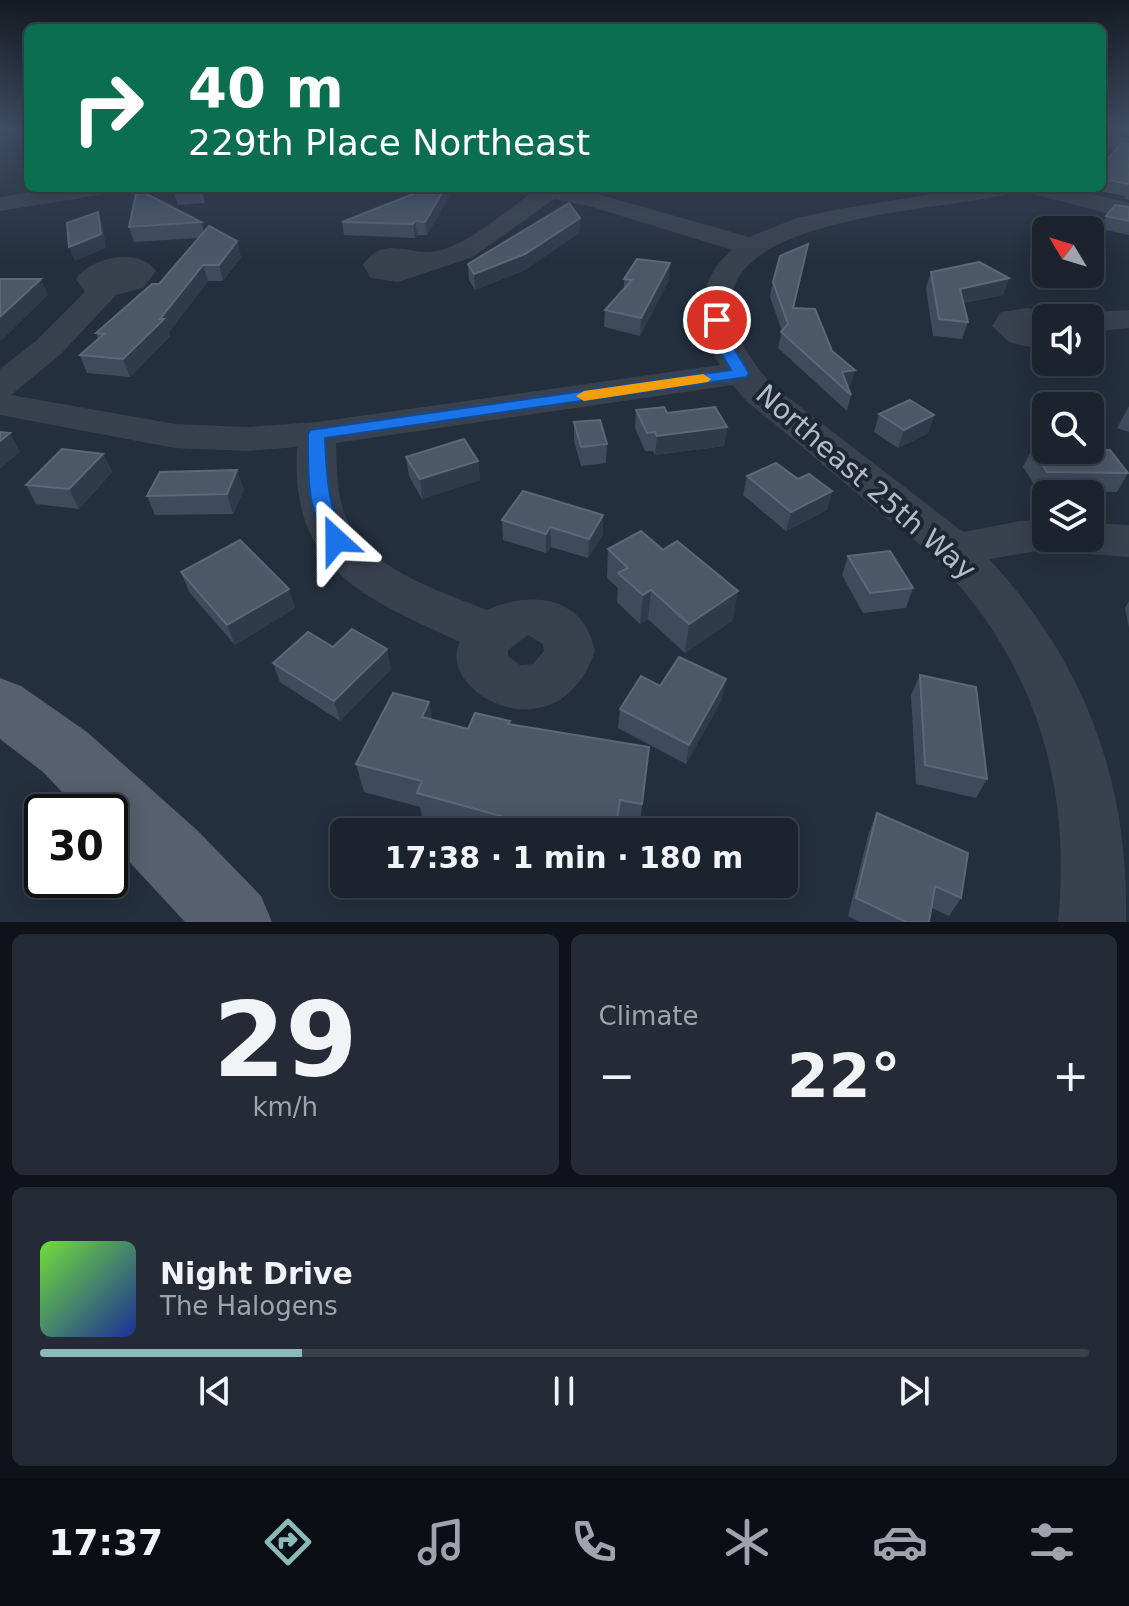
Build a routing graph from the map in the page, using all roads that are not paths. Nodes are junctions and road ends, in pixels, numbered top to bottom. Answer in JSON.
{"nodes":[{"id":1,"x":539,"y":192,"type":"edge"},
{"id":2,"x":556,"y":192,"type":"edge"},
{"id":3,"x":957,"y":192,"type":"edge"},
{"id":4,"x":1054,"y":192,"type":"edge"},
{"id":5,"x":34,"y":193,"type":"edge"},
{"id":6,"x":934,"y":194,"type":"edge"},
{"id":7,"x":0,"y":204,"type":"edge"},
{"id":8,"x":1129,"y":211,"type":"edge"},
{"id":9,"x":752,"y":247,"type":"junction"},
{"id":10,"x":419,"y":264,"type":"dead end"},
{"id":11,"x":106,"y":288,"type":"dead end"},
{"id":12,"x":1032,"y":319,"type":"edge"},
{"id":13,"x":1129,"y":319,"type":"edge"},
{"id":14,"x":1104,"y":321,"type":"edge"},
{"id":15,"x":1032,"y":338,"type":"edge"},
{"id":16,"x":741,"y":373,"type":"junction"},
{"id":17,"x":0,"y":387,"type":"edge"},
{"id":18,"x":0,"y":404,"type":"edge"},
{"id":19,"x":317,"y":434,"type":"junction"},
{"id":20,"x":1032,"y":537,"type":"edge"},
{"id":21,"x":1104,"y":539,"type":"edge"},
{"id":22,"x":1129,"y":541,"type":"edge"},
{"id":23,"x":954,"y":550,"type":"junction"},
{"id":24,"x":490,"y":633,"type":"dead end"},
{"id":25,"x":0,"y":704,"type":"edge"},
{"id":26,"x":235,"y":922,"type":"edge"},
{"id":27,"x":1092,"y":922,"type":"edge"}],
"edges":[{"from":1,"to":10,"type":"street"},
{"from":2,"to":9,"type":"street"},
{"from":3,"to":6,"type":"street","name":"Northeast 25th Way"},
{"from":4,"to":8,"type":"street"},
{"from":5,"to":7,"type":"street"},
{"from":6,"to":9,"type":"street","name":"Northeast 25th Way"},
{"from":9,"to":16,"type":"street","name":"Northeast 25th Way"},
{"from":11,"to":17,"type":"street"},
{"from":12,"to":15,"type":"street"},
{"from":13,"to":14,"type":"street"},
{"from":16,"to":19,"type":"street"},
{"from":16,"to":23,"type":"street","name":"Northeast 25th Way"},
{"from":18,"to":19,"type":"street"},
{"from":19,"to":24,"type":"street"},
{"from":20,"to":23,"type":"street"},
{"from":21,"to":22,"type":"street"},
{"from":23,"to":27,"type":"street","name":"Northeast 25th Way"},
{"from":25,"to":26,"type":"main road"}]}
